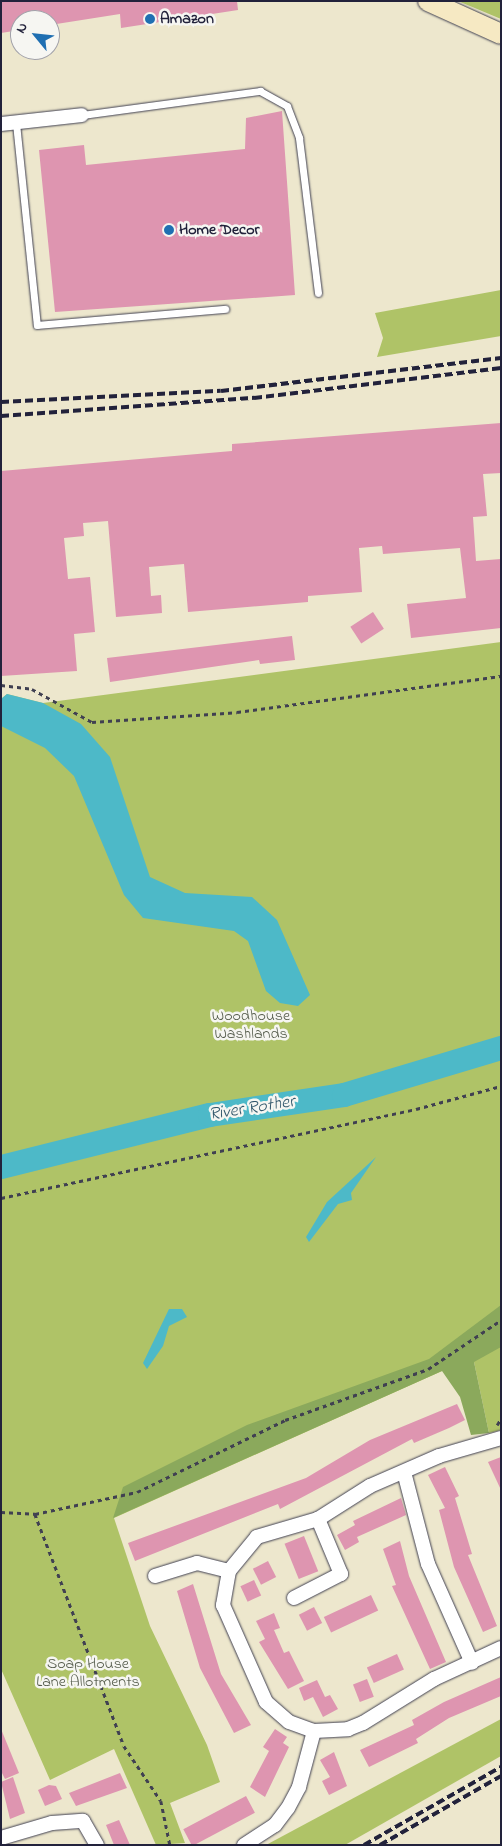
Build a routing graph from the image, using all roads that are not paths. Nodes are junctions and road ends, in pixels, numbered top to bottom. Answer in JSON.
{"nodes":[{"id":1,"x":428,"y":1,"type":"edge"},
{"id":2,"x":501,"y":34,"type":"edge"},
{"id":3,"x":82,"y":115,"type":"joint"},
{"id":4,"x":16,"y":123,"type":"junction"},
{"id":5,"x":1,"y":124,"type":"edge"},
{"id":6,"x":318,"y":293,"type":"dead end"},
{"id":7,"x":225,"y":309,"type":"dead end"},
{"id":8,"x":501,"y":1438,"type":"edge"},
{"id":9,"x":404,"y":1472,"type":"junction"},
{"id":10,"x":318,"y":1519,"type":"junction"},
{"id":11,"x":229,"y":1571,"type":"junction"},
{"id":12,"x":155,"y":1576,"type":"dead end"},
{"id":13,"x":294,"y":1598,"type":"dead end"},
{"id":14,"x":501,"y":1648,"type":"edge"},
{"id":15,"x":472,"y":1663,"type":"junction"},
{"id":16,"x":314,"y":1731,"type":"junction"},
{"id":17,"x":1,"y":1838,"type":"edge"},
{"id":18,"x":97,"y":1845,"type":"edge"},
{"id":19,"x":244,"y":1845,"type":"edge"}],
"edges":[{"from":1,"to":2,"type":"main road"},
{"from":3,"to":4,"type":"street"},
{"from":3,"to":6,"type":"lane"},
{"from":4,"to":5,"type":"street"},
{"from":4,"to":7,"type":"lane"},
{"from":8,"to":9,"type":"street"},
{"from":9,"to":10,"type":"street"},
{"from":9,"to":15,"type":"street"},
{"from":10,"to":11,"type":"street"},
{"from":10,"to":13,"type":"street"},
{"from":11,"to":12,"type":"street"},
{"from":11,"to":16,"type":"street"},
{"from":14,"to":15,"type":"street"},
{"from":15,"to":16,"type":"street"},
{"from":16,"to":19,"type":"street"},
{"from":17,"to":18,"type":"street"}]}
